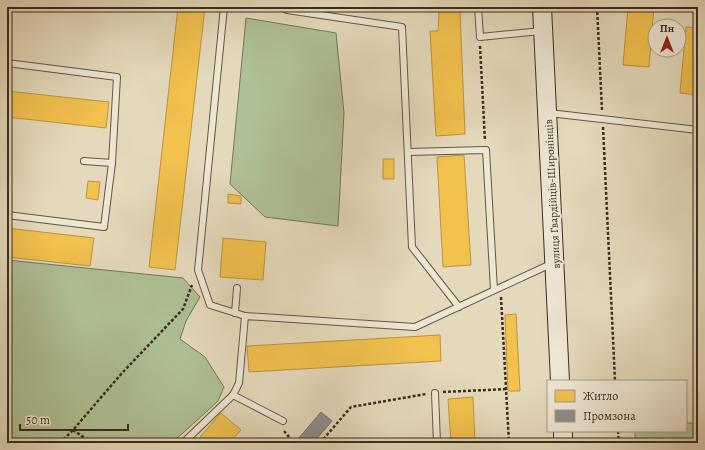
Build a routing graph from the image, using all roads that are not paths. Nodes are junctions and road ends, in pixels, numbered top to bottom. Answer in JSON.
{"nodes":[{"id":1,"x":224,"y":7,"type":"edge"},
{"id":2,"x":288,"y":7,"type":"edge"},
{"id":3,"x":478,"y":7,"type":"edge"},
{"id":4,"x":542,"y":7,"type":"edge"},
{"id":5,"x":543,"y":31,"type":"junction"},
{"id":6,"x":7,"y":63,"type":"edge"},
{"id":7,"x":548,"y":113,"type":"junction"},
{"id":8,"x":698,"y":130,"type":"edge"},
{"id":9,"x":408,"y":152,"type":"junction"},
{"id":10,"x":84,"y":161,"type":"dead end"},
{"id":11,"x":112,"y":164,"type":"junction"},
{"id":12,"x":7,"y":215,"type":"edge"},
{"id":13,"x":555,"y":262,"type":"junction"},
{"id":14,"x":237,"y":288,"type":"dead end"},
{"id":15,"x":494,"y":290,"type":"junction"},
{"id":16,"x":458,"y":307,"type":"junction"},
{"id":17,"x":235,"y":313,"type":"junction"},
{"id":18,"x":245,"y":316,"type":"junction"},
{"id":19,"x":560,"y":380,"type":"edge"},
{"id":20,"x":435,"y":393,"type":"dead end"},
{"id":21,"x":233,"y":395,"type":"junction"},
{"id":22,"x":283,"y":421,"type":"dead end"},
{"id":23,"x":563,"y":432,"type":"edge"},
{"id":24,"x":183,"y":443,"type":"edge"},
{"id":25,"x":437,"y":443,"type":"edge"},
{"id":26,"x":563,"y":443,"type":"edge"}],
"edges":[{"from":1,"to":17,"type":"lane"},
{"from":2,"to":9,"type":"lane"},
{"from":3,"to":5,"type":"lane"},
{"from":4,"to":5,"type":"main road","name":"вулиця Гвардійців-Широнінців"},
{"from":5,"to":7,"type":"main road","name":"вулиця Гвардійців-Широнінців"},
{"from":6,"to":11,"type":"lane"},
{"from":7,"to":8,"type":"lane"},
{"from":7,"to":13,"type":"main road","name":"вулиця Гвардійців-Широнінців"},
{"from":9,"to":15,"type":"lane"},
{"from":9,"to":16,"type":"lane"},
{"from":10,"to":11,"type":"lane"},
{"from":11,"to":12,"type":"lane"},
{"from":13,"to":15,"type":"lane"},
{"from":13,"to":19,"type":"main road","name":"вулиця Гвардійців-Широнінців"},
{"from":14,"to":17,"type":"lane"},
{"from":15,"to":16,"type":"lane"},
{"from":16,"to":18,"type":"lane"},
{"from":17,"to":18,"type":"lane"},
{"from":18,"to":21,"type":"lane"},
{"from":20,"to":25,"type":"lane"},
{"from":21,"to":22,"type":"lane"},
{"from":21,"to":24,"type":"lane"},
{"from":23,"to":26,"type":"main road"}]}
